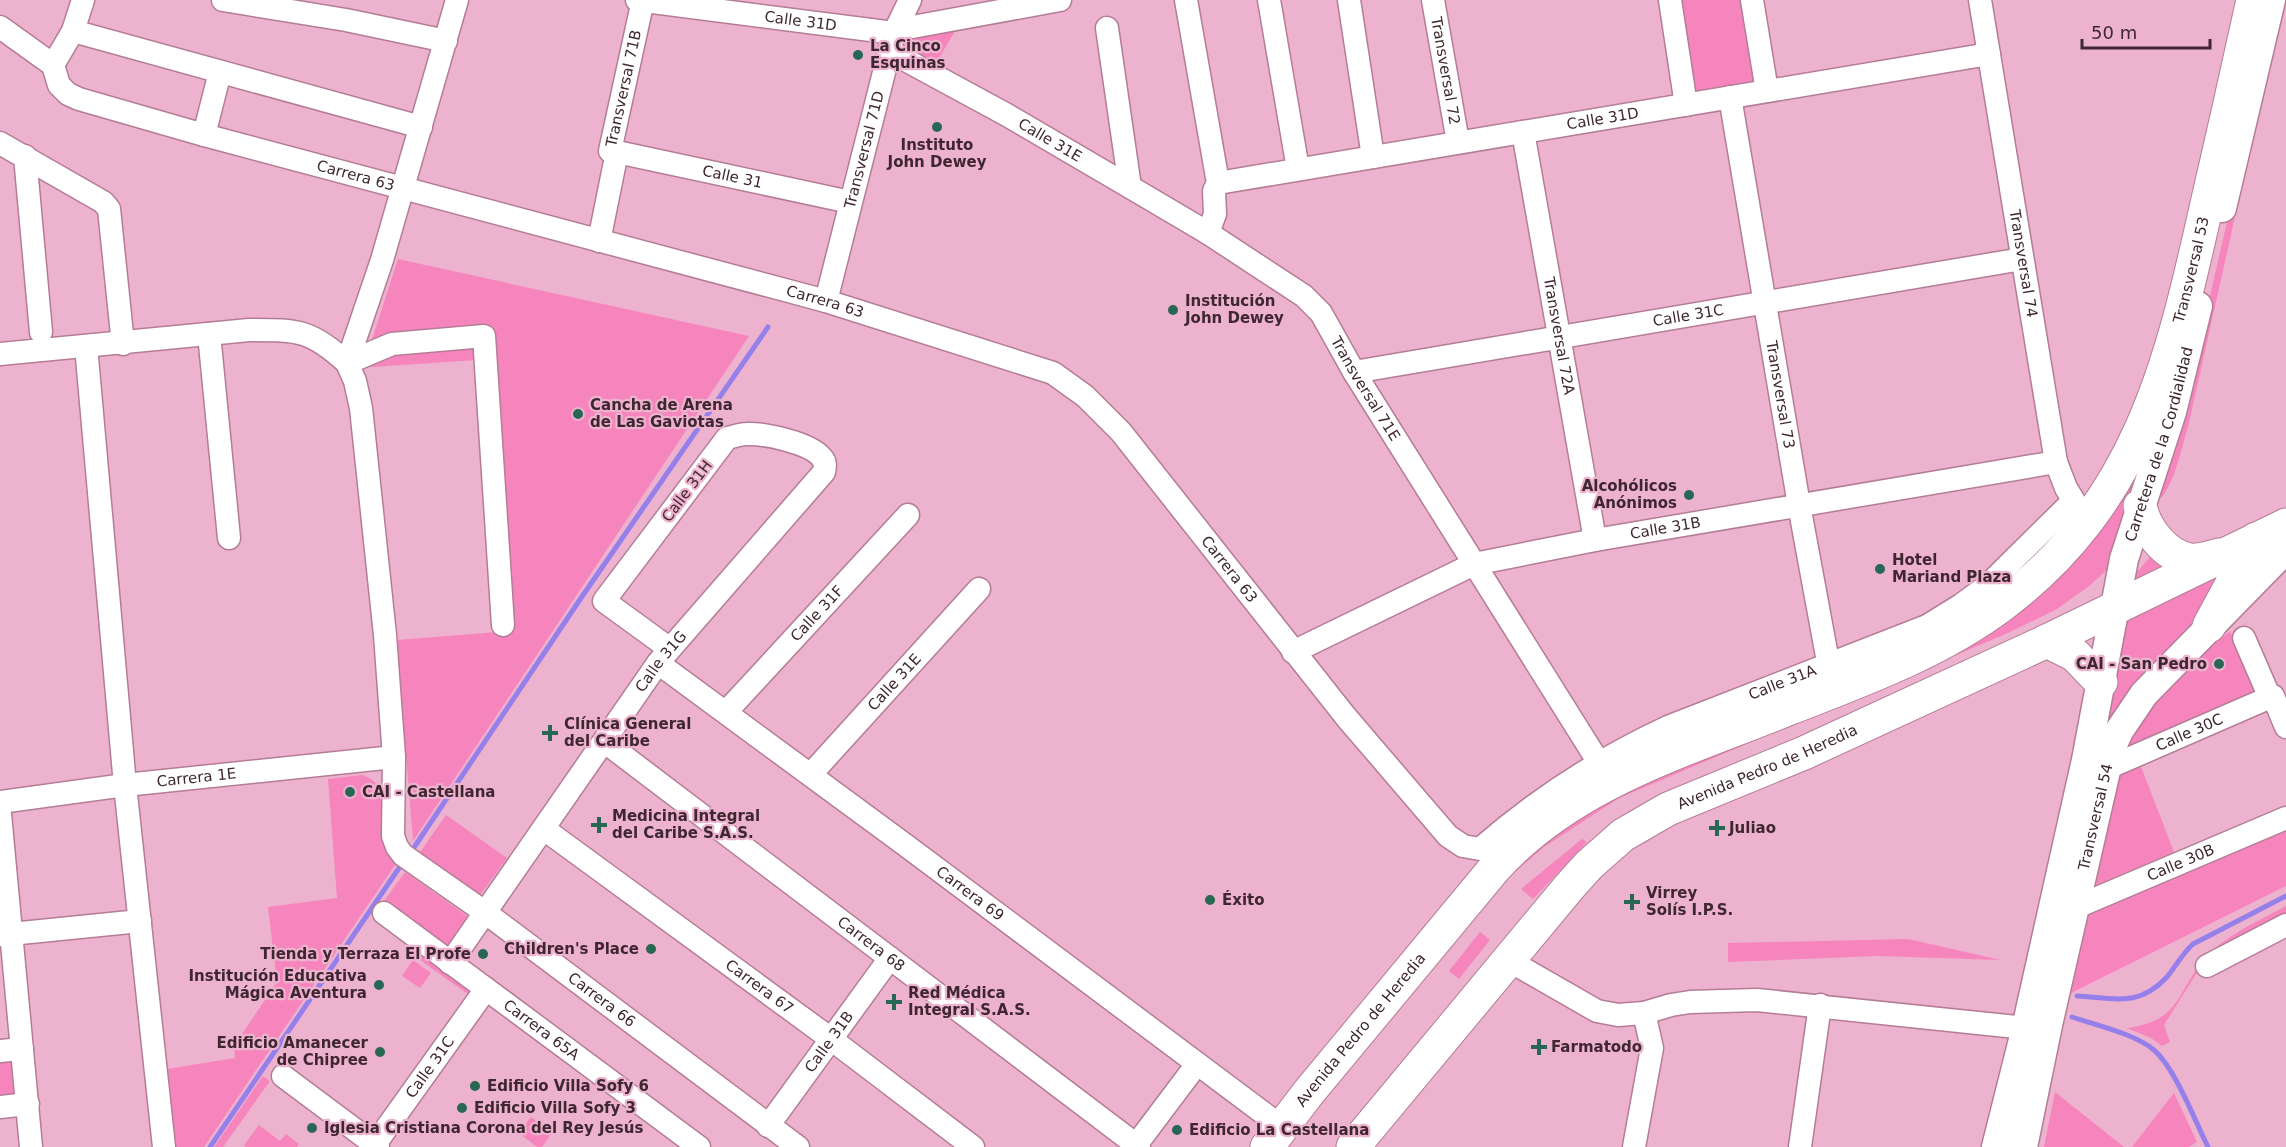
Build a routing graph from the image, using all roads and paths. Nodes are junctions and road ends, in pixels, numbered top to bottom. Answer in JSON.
{"nodes":[{"id":1,"x":83,"y":0,"type":"edge"},
{"id":2,"x":223,"y":0,"type":"edge"},
{"id":3,"x":457,"y":0,"type":"edge"},
{"id":4,"x":641,"y":0,"type":"edge"},
{"id":5,"x":910,"y":0,"type":"edge"},
{"id":6,"x":1060,"y":0,"type":"edge"},
{"id":7,"x":1186,"y":0,"type":"edge"},
{"id":8,"x":1269,"y":0,"type":"edge"},
{"id":9,"x":1349,"y":0,"type":"edge"},
{"id":10,"x":1433,"y":0,"type":"edge"},
{"id":11,"x":1670,"y":0,"type":"edge"},
{"id":12,"x":1752,"y":0,"type":"edge"},
{"id":13,"x":1980,"y":0,"type":"edge"},
{"id":14,"x":269,"y":4,"type":"edge"},
{"id":15,"x":2259,"y":4,"type":"edge"},
{"id":16,"x":348,"y":10,"type":"edge"},
{"id":17,"x":0,"y":27,"type":"edge"},
{"id":18,"x":1107,"y":28,"type":"dead end"},
{"id":19,"x":74,"y":31,"type":"junction"},
{"id":20,"x":893,"y":38,"type":"junction"},
{"id":21,"x":446,"y":41,"type":"junction"},
{"id":22,"x":1989,"y":54,"type":"junction"},
{"id":23,"x":53,"y":65,"type":"junction"},
{"id":24,"x":220,"y":72,"type":"junction"},
{"id":25,"x":1767,"y":91,"type":"junction"},
{"id":26,"x":1730,"y":97,"type":"junction"},
{"id":27,"x":1686,"y":105,"type":"junction"},
{"id":28,"x":421,"y":127,"type":"junction"},
{"id":29,"x":1523,"y":132,"type":"junction"},
{"id":30,"x":204,"y":135,"type":"junction"},
{"id":31,"x":1458,"y":142,"type":"junction"},
{"id":32,"x":0,"y":143,"type":"edge"},
{"id":33,"x":617,"y":152,"type":"junction"},
{"id":34,"x":25,"y":156,"type":"junction"},
{"id":35,"x":1373,"y":157,"type":"junction"},
{"id":36,"x":1298,"y":169,"type":"junction"},
{"id":37,"x":1218,"y":183,"type":"junction"},
{"id":38,"x":1130,"y":187,"type":"junction"},
{"id":39,"x":401,"y":195,"type":"junction"},
{"id":40,"x":850,"y":202,"type":"junction"},
{"id":41,"x":1208,"y":233,"type":"junction"},
{"id":42,"x":599,"y":241,"type":"junction"},
{"id":43,"x":2022,"y":260,"type":"junction"},
{"id":44,"x":826,"y":301,"type":"junction"},
{"id":45,"x":1765,"y":302,"type":"junction"},
{"id":46,"x":41,"y":333,"type":"dead end"},
{"id":47,"x":209,"y":334,"type":"junction"},
{"id":48,"x":1558,"y":337,"type":"junction"},
{"id":49,"x":123,"y":344,"type":"junction"},
{"id":50,"x":86,"y":346,"type":"junction"},
{"id":51,"x":0,"y":354,"type":"edge"},
{"id":52,"x":347,"y":363,"type":"junction"},
{"id":53,"x":1354,"y":372,"type":"junction"},
{"id":54,"x":796,"y":444,"type":"joint"},
{"id":55,"x":2056,"y":462,"type":"junction"},
{"id":56,"x":1799,"y":505,"type":"junction"},
{"id":57,"x":2140,"y":506,"type":"junction"},
{"id":58,"x":2080,"y":511,"type":"junction"},
{"id":59,"x":909,"y":515,"type":"dead end"},
{"id":60,"x":2286,"y":525,"type":"edge"},
{"id":61,"x":229,"y":538,"type":"dead end"},
{"id":62,"x":1595,"y":540,"type":"junction"},
{"id":63,"x":2271,"y":544,"type":"edge"},
{"id":64,"x":2224,"y":554,"type":"junction"},
{"id":65,"x":1474,"y":564,"type":"junction"},
{"id":66,"x":979,"y":589,"type":"dead end"},
{"id":67,"x":604,"y":601,"type":"joint"},
{"id":68,"x":2116,"y":609,"type":"junction"},
{"id":69,"x":503,"y":626,"type":"dead end"},
{"id":70,"x":2209,"y":626,"type":"joint"},
{"id":71,"x":2244,"y":638,"type":"dead end"},
{"id":72,"x":2047,"y":641,"type":"junction"},
{"id":73,"x":1293,"y":652,"type":"junction"},
{"id":74,"x":664,"y":656,"type":"junction"},
{"id":75,"x":1831,"y":678,"type":"junction"},
{"id":76,"x":2100,"y":682,"type":"junction"},
{"id":77,"x":2271,"y":697,"type":"junction"},
{"id":78,"x":726,"y":712,"type":"junction"},
{"id":79,"x":2286,"y":727,"type":"edge"},
{"id":80,"x":605,"y":742,"type":"junction"},
{"id":81,"x":394,"y":757,"type":"junction"},
{"id":82,"x":2106,"y":769,"type":"junction"},
{"id":83,"x":1605,"y":772,"type":"junction"},
{"id":84,"x":811,"y":774,"type":"junction"},
{"id":85,"x":124,"y":785,"type":"junction"},
{"id":86,"x":0,"y":802,"type":"edge"},
{"id":87,"x":0,"y":814,"type":"edge"},
{"id":88,"x":2286,"y":818,"type":"edge"},
{"id":89,"x":544,"y":829,"type":"junction"},
{"id":90,"x":1487,"y":859,"type":"junction"},
{"id":91,"x":2074,"y":908,"type":"junction"},
{"id":92,"x":384,"y":913,"type":"dead end"},
{"id":93,"x":486,"y":913,"type":"junction"},
{"id":94,"x":140,"y":921,"type":"junction"},
{"id":95,"x":2286,"y":925,"type":"edge"},
{"id":96,"x":5,"y":934,"type":"edge"},
{"id":97,"x":890,"y":958,"type":"junction"},
{"id":98,"x":1510,"y":958,"type":"junction"},
{"id":99,"x":450,"y":963,"type":"junction"},
{"id":100,"x":2207,"y":966,"type":"dead end"},
{"id":101,"x":2047,"y":982,"type":"junction"},
{"id":102,"x":486,"y":989,"type":"junction"},
{"id":103,"x":1820,"y":1005,"type":"junction"},
{"id":104,"x":1644,"y":1013,"type":"junction"},
{"id":105,"x":2034,"y":1024,"type":"junction"},
{"id":106,"x":831,"y":1039,"type":"junction"},
{"id":107,"x":11,"y":1050,"type":"edge"},
{"id":108,"x":1197,"y":1064,"type":"junction"},
{"id":109,"x":283,"y":1076,"type":"dead end"},
{"id":110,"x":28,"y":1104,"type":"junction"},
{"id":111,"x":0,"y":1107,"type":"edge"},
{"id":112,"x":768,"y":1126,"type":"junction"},
{"id":113,"x":1275,"y":1137,"type":"edge"},
{"id":114,"x":1128,"y":1144,"type":"edge"},
{"id":115,"x":375,"y":1146,"type":"edge"},
{"id":116,"x":31,"y":1147,"type":"edge"},
{"id":117,"x":164,"y":1147,"type":"edge"},
{"id":118,"x":699,"y":1147,"type":"edge"},
{"id":119,"x":798,"y":1147,"type":"edge"},
{"id":120,"x":973,"y":1147,"type":"edge"},
{"id":121,"x":1353,"y":1147,"type":"edge"},
{"id":122,"x":1634,"y":1147,"type":"edge"},
{"id":123,"x":1800,"y":1147,"type":"edge"},
{"id":124,"x":1996,"y":1147,"type":"edge"},
{"id":125,"x":2023,"y":1147,"type":"edge"}],
"edges":[{"from":1,"to":19,"type":"street"},
{"from":2,"to":14,"type":"street"},
{"from":3,"to":21,"type":"street"},
{"from":4,"to":20,"type":"street","name":"Calle 31D"},
{"from":4,"to":33,"type":"street","name":"Transversal 71B"},
{"from":5,"to":20,"type":"street","name":"Transversal 71D"},
{"from":6,"to":20,"type":"street"},
{"from":7,"to":37,"type":"street"},
{"from":8,"to":36,"type":"street"},
{"from":9,"to":35,"type":"street"},
{"from":10,"to":31,"type":"street","name":"Transversal 72"},
{"from":11,"to":27,"type":"street"},
{"from":12,"to":25,"type":"street"},
{"from":13,"to":22,"type":"street","name":"Transversal 74"},
{"from":14,"to":16,"type":"street"},
{"from":15,"to":57,"type":"main road","name":"Carretera de la Cordialidad"},
{"from":15,"to":58,"type":"highway","name":"Transversal 53"},
{"from":16,"to":21,"type":"street"},
{"from":17,"to":23,"type":"street","name":"Carrera 63"},
{"from":18,"to":38,"type":"street"},
{"from":19,"to":23,"type":"street"},
{"from":19,"to":24,"type":"street"},
{"from":20,"to":38,"type":"street","name":"Calle 31E"},
{"from":20,"to":40,"type":"street","name":"Transversal 71D"},
{"from":21,"to":28,"type":"street"},
{"from":22,"to":25,"type":"street","name":"Calle 31D"},
{"from":22,"to":43,"type":"street","name":"Transversal 74"},
{"from":23,"to":30,"type":"street","name":"Carrera 63"},
{"from":24,"to":28,"type":"street"},
{"from":24,"to":30,"type":"street"},
{"from":25,"to":26,"type":"street","name":"Calle 31D"},
{"from":26,"to":27,"type":"street","name":"Calle 31D"},
{"from":26,"to":45,"type":"street","name":"Transversal 73"},
{"from":27,"to":29,"type":"street","name":"Calle 31D"},
{"from":28,"to":39,"type":"street"},
{"from":29,"to":31,"type":"street","name":"Calle 31D"},
{"from":29,"to":48,"type":"street","name":"Transversal 72A"},
{"from":30,"to":39,"type":"street","name":"Carrera 63"},
{"from":31,"to":35,"type":"street","name":"Calle 31D"},
{"from":32,"to":34,"type":"street"},
{"from":33,"to":40,"type":"street","name":"Calle 31"},
{"from":33,"to":42,"type":"street","name":"Transversal 71B"},
{"from":34,"to":46,"type":"street"},
{"from":34,"to":49,"type":"street"},
{"from":35,"to":36,"type":"street","name":"Calle 31D"},
{"from":36,"to":37,"type":"street","name":"Calle 31D"},
{"from":37,"to":41,"type":"street"},
{"from":38,"to":41,"type":"street","name":"Calle 31E"},
{"from":39,"to":42,"type":"street","name":"Carrera 63"},
{"from":39,"to":52,"type":"street"},
{"from":40,"to":44,"type":"street","name":"Transversal 71D"},
{"from":41,"to":53,"type":"street","name":"Transversal 71E"},
{"from":42,"to":44,"type":"street","name":"Carrera 63"},
{"from":43,"to":45,"type":"street","name":"Calle 31C"},
{"from":43,"to":55,"type":"street","name":"Transversal 74"},
{"from":44,"to":73,"type":"street","name":"Carrera 63"},
{"from":45,"to":48,"type":"street","name":"Calle 31C"},
{"from":45,"to":56,"type":"street","name":"Transversal 73"},
{"from":47,"to":49,"type":"street"},
{"from":47,"to":52,"type":"street"},
{"from":47,"to":61,"type":"street"},
{"from":48,"to":53,"type":"street","name":"Calle 31C"},
{"from":48,"to":62,"type":"street","name":"Transversal 72A"},
{"from":49,"to":50,"type":"street"},
{"from":50,"to":51,"type":"street"},
{"from":50,"to":85,"type":"street"},
{"from":52,"to":69,"type":"street"},
{"from":52,"to":81,"type":"street"},
{"from":53,"to":65,"type":"street","name":"Transversal 71E"},
{"from":54,"to":67,"type":"street","name":"Calle 31H"},
{"from":54,"to":74,"type":"street","name":"Calle 31G"},
{"from":55,"to":56,"type":"street","name":"Calle 31B"},
{"from":55,"to":58,"type":"street","name":"Transversal 74"},
{"from":56,"to":62,"type":"street","name":"Calle 31B"},
{"from":56,"to":75,"type":"street","name":"Transversal 73"},
{"from":57,"to":64,"type":"highway"},
{"from":57,"to":68,"type":"main road","name":"Carretera de la Cordialidad"},
{"from":58,"to":75,"type":"highway","name":"Avenida Pedro de Heredia"},
{"from":59,"to":78,"type":"street","name":"Calle 31F"},
{"from":60,"to":63,"type":"highway","name":"Avenida Pedro de Heredia"},
{"from":62,"to":65,"type":"street","name":"Calle 31B"},
{"from":63,"to":64,"type":"highway","name":"Avenida Pedro de Heredia"},
{"from":63,"to":70,"type":"highway"},
{"from":64,"to":68,"type":"highway","name":"Avenida Pedro de Heredia"},
{"from":65,"to":73,"type":"street","name":"Calle 31B"},
{"from":65,"to":83,"type":"street","name":"Transversal 71E"},
{"from":66,"to":84,"type":"street","name":"Calle 31E"},
{"from":67,"to":74,"type":"street","name":"Carrera 69"},
{"from":68,"to":72,"type":"highway","name":"Avenida Pedro de Heredia"},
{"from":68,"to":76,"type":"main road","name":"Transversal 54"},
{"from":70,"to":82,"type":"main road","name":"Transversal 54"},
{"from":71,"to":77,"type":"street"},
{"from":72,"to":76,"type":"highway"},
{"from":72,"to":98,"type":"highway","name":"Avenida Pedro de Heredia"},
{"from":73,"to":90,"type":"street","name":"Carrera 63"},
{"from":74,"to":78,"type":"street","name":"Carrera 69"},
{"from":74,"to":80,"type":"street","name":"Calle 31G"},
{"from":75,"to":83,"type":"highway","name":"Avenida Pedro de Heredia"},
{"from":76,"to":101,"type":"main road","name":"Transversal 54"},
{"from":77,"to":79,"type":"street"},
{"from":77,"to":82,"type":"street","name":"Calle 30C"},
{"from":78,"to":84,"type":"street","name":"Carrera 69"},
{"from":80,"to":89,"type":"street","name":"Calle 31G"},
{"from":80,"to":97,"type":"street","name":"Carrera 68"},
{"from":81,"to":85,"type":"street","name":"Carrera 1E"},
{"from":81,"to":93,"type":"street","name":"Carrera 66"},
{"from":82,"to":91,"type":"main road","name":"Transversal 54"},
{"from":83,"to":90,"type":"highway","name":"Avenida Pedro de Heredia"},
{"from":84,"to":108,"type":"street","name":"Carrera 69"},
{"from":85,"to":86,"type":"street","name":"Carrera 1E"},
{"from":85,"to":94,"type":"street"},
{"from":87,"to":96,"type":"street"},
{"from":88,"to":91,"type":"street","name":"Calle 30B"},
{"from":89,"to":93,"type":"street","name":"Calle 31G"},
{"from":89,"to":106,"type":"street","name":"Carrera 67"},
{"from":90,"to":113,"type":"highway","name":"Avenida Pedro de Heredia"},
{"from":91,"to":101,"type":"main road","name":"Transversal 54"},
{"from":92,"to":99,"type":"street","name":"Carrera 65A"},
{"from":93,"to":99,"type":"street","name":"Calle 31G"},
{"from":93,"to":112,"type":"street","name":"Carrera 66"},
{"from":94,"to":96,"type":"street"},
{"from":94,"to":117,"type":"street"},
{"from":95,"to":100,"type":"street"},
{"from":96,"to":107,"type":"street"},
{"from":97,"to":106,"type":"street","name":"Calle 31B"},
{"from":97,"to":114,"type":"street","name":"Carrera 68"},
{"from":98,"to":104,"type":"street"},
{"from":98,"to":121,"type":"highway","name":"Avenida Pedro de Heredia"},
{"from":99,"to":102,"type":"street","name":"Carrera 65A"},
{"from":101,"to":105,"type":"main road","name":"Transversal 54"},
{"from":102,"to":115,"type":"street","name":"Calle 31C"},
{"from":102,"to":118,"type":"street","name":"Carrera 65A"},
{"from":103,"to":104,"type":"street"},
{"from":103,"to":105,"type":"street"},
{"from":103,"to":123,"type":"street"},
{"from":104,"to":122,"type":"street"},
{"from":105,"to":124,"type":"main road","name":"Transversal 54"},
{"from":105,"to":125,"type":"main road","name":"Transversal 54"},
{"from":106,"to":112,"type":"street","name":"Calle 31B"},
{"from":106,"to":120,"type":"street","name":"Carrera 67"},
{"from":107,"to":110,"type":"street"},
{"from":108,"to":113,"type":"street","name":"Carrera 69"},
{"from":108,"to":114,"type":"street"},
{"from":109,"to":115,"type":"street"},
{"from":110,"to":111,"type":"street"},
{"from":110,"to":116,"type":"street"},
{"from":112,"to":119,"type":"street","name":"Carrera 66"}]}
